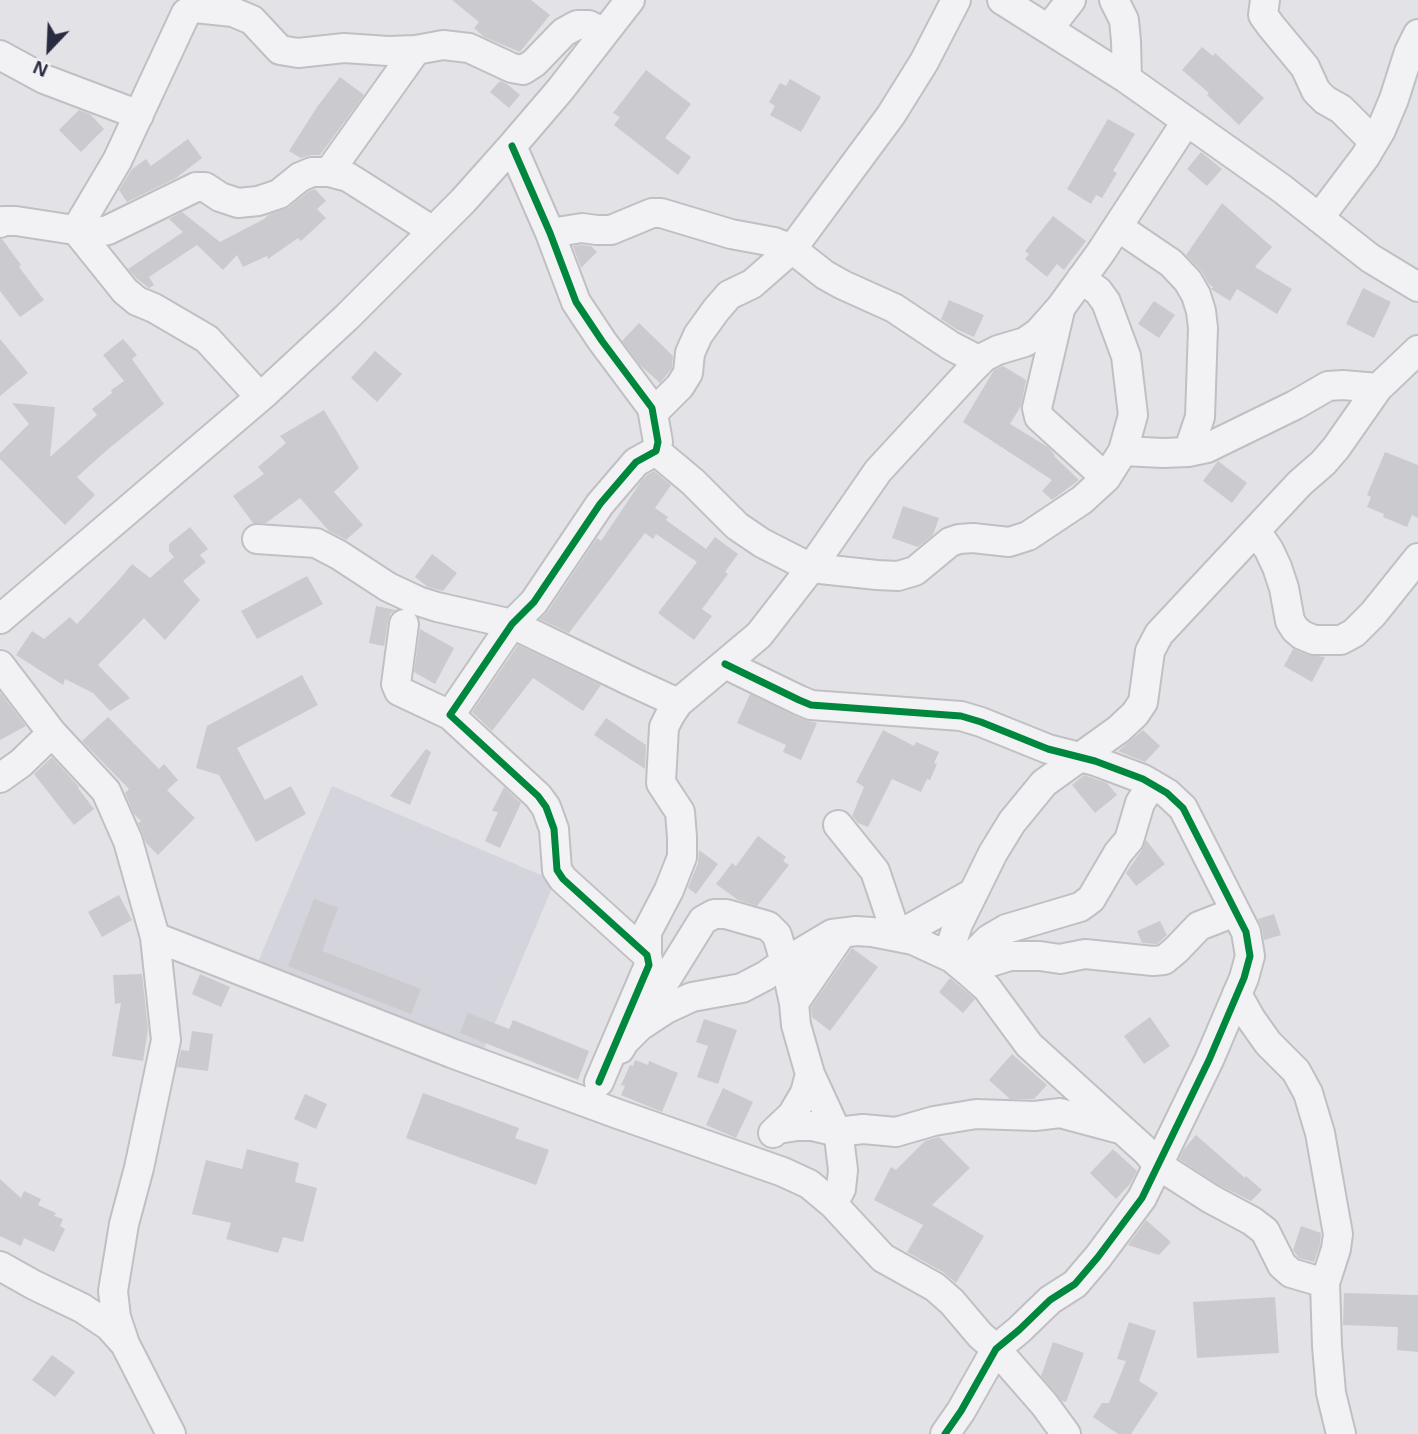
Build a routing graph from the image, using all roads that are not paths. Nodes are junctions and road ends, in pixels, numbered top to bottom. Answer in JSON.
{"nodes":[{"id":1,"x":630,"y":0,"type":"edge"},
{"id":2,"x":956,"y":0,"type":"edge"},
{"id":3,"x":1002,"y":0,"type":"edge"},
{"id":4,"x":1071,"y":0,"type":"edge"},
{"id":5,"x":1114,"y":0,"type":"edge"},
{"id":6,"x":1265,"y":0,"type":"edge"},
{"id":7,"x":1049,"y":28,"type":"junction"},
{"id":8,"x":604,"y":33,"type":"junction"},
{"id":9,"x":1418,"y":34,"type":"edge"},
{"id":10,"x":416,"y":50,"type":"junction"},
{"id":11,"x":0,"y":55,"type":"edge"},
{"id":12,"x":1127,"y":79,"type":"junction"},
{"id":13,"x":139,"y":115,"type":"junction"},
{"id":14,"x":1186,"y":122,"type":"junction"},
{"id":15,"x":1374,"y":142,"type":"junction"},
{"id":16,"x":513,"y":146,"type":"junction"},
{"id":17,"x":329,"y":172,"type":"junction"},
{"id":18,"x":1318,"y":218,"type":"junction"},
{"id":19,"x":0,"y":223,"type":"edge"},
{"id":20,"x":1118,"y":226,"type":"junction"},
{"id":21,"x":76,"y":230,"type":"junction"},
{"id":22,"x":433,"y":231,"type":"junction"},
{"id":23,"x":550,"y":233,"type":"junction"},
{"id":24,"x":792,"y":249,"type":"junction"},
{"id":25,"x":1081,"y":279,"type":"junction"},
{"id":26,"x":1418,"y":287,"type":"edge"},
{"id":27,"x":1061,"y":307,"type":"junction"},
{"id":28,"x":1418,"y":350,"type":"edge"},
{"id":29,"x":980,"y":361,"type":"junction"},
{"id":30,"x":1378,"y":388,"type":"junction"},
{"id":31,"x":260,"y":397,"type":"junction"},
{"id":32,"x":653,"y":413,"type":"junction"},
{"id":33,"x":656,"y":451,"type":"junction"},
{"id":34,"x":1124,"y":451,"type":"junction"},
{"id":35,"x":1188,"y":452,"type":"junction"},
{"id":36,"x":1106,"y":478,"type":"junction"},
{"id":37,"x":1256,"y":531,"type":"junction"},
{"id":38,"x":257,"y":538,"type":"dead end"},
{"id":39,"x":1418,"y":558,"type":"edge"},
{"id":40,"x":811,"y":568,"type":"junction"},
{"id":41,"x":0,"y":619,"type":"edge"},
{"id":42,"x":404,"y":624,"type":"dead end"},
{"id":43,"x":512,"y":624,"type":"junction"},
{"id":44,"x":725,"y":664,"type":"junction"},
{"id":45,"x":0,"y":665,"type":"edge"},
{"id":46,"x":678,"y":703,"type":"junction"},
{"id":47,"x":450,"y":715,"type":"junction"},
{"id":48,"x":52,"y":733,"type":"junction"},
{"id":49,"x":1080,"y":757,"type":"junction"},
{"id":50,"x":0,"y":778,"type":"edge"},
{"id":51,"x":1152,"y":784,"type":"junction"},
{"id":52,"x":838,"y":825,"type":"dead end"},
{"id":53,"x":973,"y":893,"type":"junction"},
{"id":54,"x":1235,"y":912,"type":"junction"},
{"id":55,"x":842,"y":933,"type":"junction"},
{"id":56,"x":897,"y":936,"type":"junction"},
{"id":57,"x":155,"y":937,"type":"junction"},
{"id":58,"x":647,"y":955,"type":"junction"},
{"id":59,"x":785,"y":962,"type":"junction"},
{"id":60,"x":962,"y":966,"type":"junction"},
{"id":61,"x":1237,"y":995,"type":"junction"},
{"id":62,"x":794,"y":1003,"type":"junction"},
{"id":63,"x":640,"y":1026,"type":"junction"},
{"id":64,"x":810,"y":1074,"type":"junction"},
{"id":65,"x":589,"y":1090,"type":"junction"},
{"id":66,"x":778,"y":1129,"type":"junction"},
{"id":67,"x":1123,"y":1130,"type":"junction"},
{"id":68,"x":837,"y":1132,"type":"junction"},
{"id":69,"x":745,"y":1158,"type":"junction"},
{"id":70,"x":1158,"y":1164,"type":"junction"},
{"id":71,"x":833,"y":1204,"type":"junction"},
{"id":72,"x":0,"y":1266,"type":"edge"},
{"id":73,"x":1325,"y":1283,"type":"junction"},
{"id":74,"x":125,"y":1344,"type":"junction"},
{"id":75,"x":996,"y":1349,"type":"junction"},
{"id":76,"x":171,"y":1434,"type":"edge"},
{"id":77,"x":946,"y":1434,"type":"edge"},
{"id":78,"x":1066,"y":1434,"type":"edge"},
{"id":79,"x":1340,"y":1434,"type":"edge"}],
"edges":[{"from":1,"to":8,"type":"street"},
{"from":2,"to":24,"type":"street"},
{"from":3,"to":7,"type":"street"},
{"from":4,"to":7,"type":"street"},
{"from":5,"to":12,"type":"street"},
{"from":6,"to":15,"type":"street"},
{"from":7,"to":12,"type":"street"},
{"from":8,"to":10,"type":"street"},
{"from":8,"to":16,"type":"street"},
{"from":9,"to":15,"type":"street"},
{"from":10,"to":13,"type":"street"},
{"from":10,"to":17,"type":"street"},
{"from":11,"to":13,"type":"street"},
{"from":12,"to":14,"type":"street"},
{"from":13,"to":21,"type":"street"},
{"from":14,"to":18,"type":"street"},
{"from":14,"to":20,"type":"street"},
{"from":15,"to":18,"type":"street"},
{"from":16,"to":22,"type":"street"},
{"from":16,"to":23,"type":"street"},
{"from":17,"to":21,"type":"street"},
{"from":17,"to":22,"type":"street"},
{"from":18,"to":26,"type":"street"},
{"from":19,"to":21,"type":"street"},
{"from":20,"to":25,"type":"street"},
{"from":20,"to":35,"type":"street"},
{"from":21,"to":31,"type":"street"},
{"from":22,"to":31,"type":"street"},
{"from":23,"to":24,"type":"street"},
{"from":23,"to":32,"type":"street"},
{"from":24,"to":29,"type":"street"},
{"from":24,"to":32,"type":"street"},
{"from":25,"to":27,"type":"street"},
{"from":25,"to":34,"type":"street"},
{"from":27,"to":29,"type":"street"},
{"from":27,"to":36,"type":"street"},
{"from":28,"to":30,"type":"street"},
{"from":29,"to":40,"type":"street"},
{"from":30,"to":35,"type":"street"},
{"from":30,"to":37,"type":"street"},
{"from":31,"to":41,"type":"street"},
{"from":32,"to":33,"type":"street"},
{"from":33,"to":40,"type":"street"},
{"from":33,"to":43,"type":"street"},
{"from":34,"to":35,"type":"street"},
{"from":34,"to":36,"type":"street"},
{"from":36,"to":40,"type":"street"},
{"from":37,"to":39,"type":"street"},
{"from":37,"to":49,"type":"street"},
{"from":38,"to":43,"type":"street"},
{"from":40,"to":44,"type":"street"},
{"from":42,"to":47,"type":"street"},
{"from":43,"to":46,"type":"street"},
{"from":43,"to":47,"type":"street"},
{"from":44,"to":46,"type":"street"},
{"from":44,"to":49,"type":"street"},
{"from":45,"to":48,"type":"street"},
{"from":46,"to":58,"type":"street"},
{"from":47,"to":58,"type":"street"},
{"from":48,"to":50,"type":"street"},
{"from":48,"to":57,"type":"street"},
{"from":49,"to":51,"type":"street"},
{"from":49,"to":53,"type":"street"},
{"from":51,"to":54,"type":"street"},
{"from":51,"to":60,"type":"street"},
{"from":52,"to":56,"type":"street"},
{"from":53,"to":56,"type":"street"},
{"from":53,"to":60,"type":"street"},
{"from":54,"to":60,"type":"street"},
{"from":54,"to":61,"type":"street"},
{"from":55,"to":56,"type":"street"},
{"from":55,"to":59,"type":"street"},
{"from":55,"to":62,"type":"street"},
{"from":56,"to":60,"type":"street"},
{"from":57,"to":65,"type":"street"},
{"from":57,"to":74,"type":"street"},
{"from":58,"to":65,"type":"street"},
{"from":59,"to":62,"type":"street"},
{"from":59,"to":63,"type":"street"},
{"from":59,"to":63,"type":"street"},
{"from":60,"to":67,"type":"street"},
{"from":61,"to":70,"type":"street"},
{"from":61,"to":73,"type":"street"},
{"from":62,"to":64,"type":"street"},
{"from":63,"to":65,"type":"street"},
{"from":64,"to":66,"type":"street"},
{"from":64,"to":68,"type":"street"},
{"from":65,"to":69,"type":"street"},
{"from":66,"to":68,"type":"street"},
{"from":66,"to":69,"type":"street"},
{"from":67,"to":68,"type":"street"},
{"from":67,"to":70,"type":"street"},
{"from":68,"to":71,"type":"street"},
{"from":69,"to":71,"type":"street"},
{"from":70,"to":73,"type":"street"},
{"from":70,"to":75,"type":"street"},
{"from":71,"to":75,"type":"street"},
{"from":72,"to":74,"type":"street"},
{"from":73,"to":79,"type":"street"},
{"from":74,"to":76,"type":"street"},
{"from":75,"to":77,"type":"street"},
{"from":75,"to":78,"type":"street"}]}
